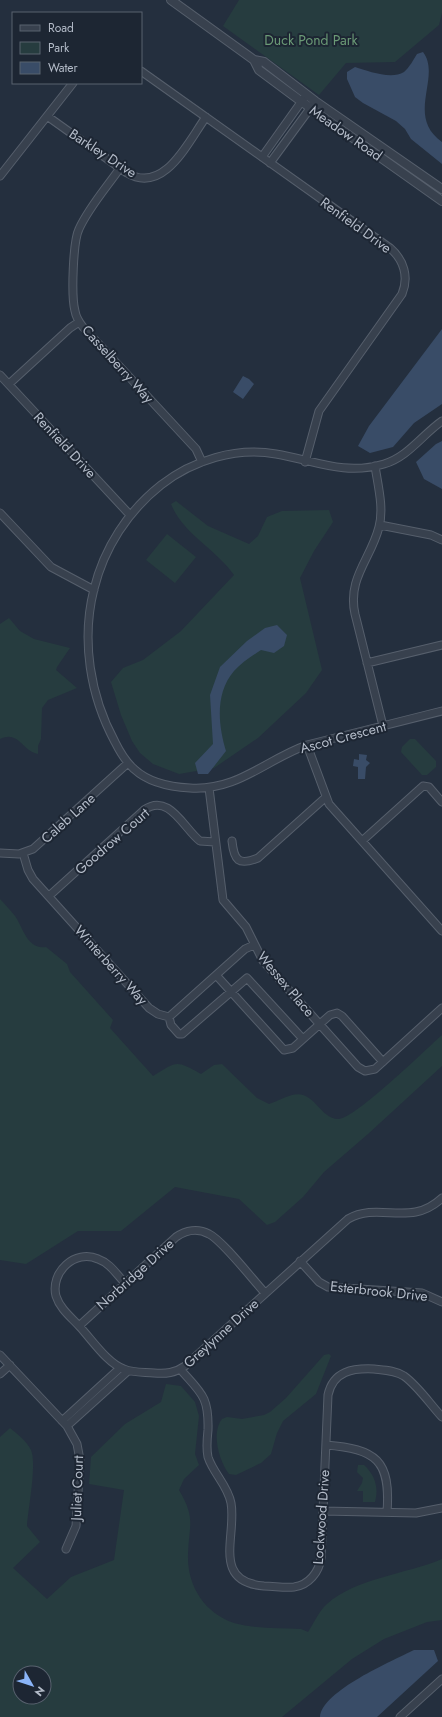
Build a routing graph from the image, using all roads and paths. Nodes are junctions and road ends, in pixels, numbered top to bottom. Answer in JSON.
{"nodes":[{"id":1,"x":171,"y":0,"type":"edge"},
{"id":2,"x":254,"y":60,"type":"junction"},
{"id":3,"x":142,"y":72,"type":"edge"},
{"id":4,"x":72,"y":84,"type":"edge"},
{"id":5,"x":307,"y":94,"type":"junction"},
{"id":6,"x":302,"y":101,"type":"junction"},
{"id":7,"x":313,"y":104,"type":"junction"},
{"id":8,"x":47,"y":116,"type":"junction"},
{"id":9,"x":206,"y":117,"type":"junction"},
{"id":10,"x":262,"y":157,"type":"junction"},
{"id":11,"x":270,"y":163,"type":"junction"},
{"id":12,"x":120,"y":168,"type":"junction"},
{"id":13,"x":0,"y":176,"type":"edge"},
{"id":14,"x":442,"y":189,"type":"edge"},
{"id":15,"x":442,"y":201,"type":"edge"},
{"id":16,"x":80,"y":322,"type":"junction"},
{"id":17,"x":0,"y":375,"type":"edge"},
{"id":18,"x":9,"y":384,"type":"junction"},
{"id":19,"x":442,"y":421,"type":"edge"},
{"id":20,"x":202,"y":462,"type":"junction"},
{"id":21,"x":305,"y":462,"type":"junction"},
{"id":22,"x":375,"y":466,"type":"junction"},
{"id":23,"x":0,"y":513,"type":"edge"},
{"id":24,"x":130,"y":515,"type":"junction"},
{"id":25,"x":380,"y":525,"type":"junction"},
{"id":26,"x":442,"y":540,"type":"edge"},
{"id":27,"x":94,"y":590,"type":"junction"},
{"id":28,"x":442,"y":645,"type":"edge"},
{"id":29,"x":367,"y":663,"type":"junction"},
{"id":30,"x":442,"y":711,"type":"edge"},
{"id":31,"x":383,"y":726,"type":"junction"},
{"id":32,"x":307,"y":745,"type":"junction"},
{"id":33,"x":128,"y":764,"type":"junction"},
{"id":34,"x":209,"y":788,"type":"junction"},
{"id":35,"x":326,"y":797,"type":"junction"},
{"id":36,"x":442,"y":802,"type":"edge"},
{"id":37,"x":232,"y":841,"type":"dead end"},
{"id":38,"x":362,"y":841,"type":"junction"},
{"id":39,"x":215,"y":842,"type":"junction"},
{"id":40,"x":23,"y":853,"type":"junction"},
{"id":41,"x":0,"y":854,"type":"edge"},
{"id":42,"x":49,"y":896,"type":"junction"},
{"id":43,"x":442,"y":931,"type":"edge"},
{"id":44,"x":254,"y":945,"type":"junction"},
{"id":45,"x":216,"y":975,"type":"junction"},
{"id":46,"x":230,"y":991,"type":"junction"},
{"id":47,"x":442,"y":1008,"type":"edge"},
{"id":48,"x":169,"y":1017,"type":"junction"},
{"id":49,"x":320,"y":1024,"type":"junction"},
{"id":50,"x":303,"y":1039,"type":"junction"},
{"id":51,"x":383,"y":1062,"type":"junction"},
{"id":52,"x":442,"y":1198,"type":"edge"},
{"id":53,"x":300,"y":1262,"type":"junction"},
{"id":54,"x":125,"y":1283,"type":"junction"},
{"id":55,"x":265,"y":1293,"type":"junction"},
{"id":56,"x":442,"y":1302,"type":"edge"},
{"id":57,"x":79,"y":1326,"type":"junction"},
{"id":58,"x":0,"y":1355,"type":"edge"},
{"id":59,"x":10,"y":1365,"type":"junction"},
{"id":60,"x":120,"y":1368,"type":"junction"},
{"id":61,"x":180,"y":1369,"type":"junction"},
{"id":62,"x":128,"y":1371,"type":"junction"},
{"id":63,"x":0,"y":1374,"type":"edge"},
{"id":64,"x":442,"y":1417,"type":"edge"},
{"id":65,"x":64,"y":1424,"type":"junction"},
{"id":66,"x":326,"y":1445,"type":"junction"},
{"id":67,"x":442,"y":1508,"type":"edge"},
{"id":68,"x":323,"y":1511,"type":"junction"},
{"id":69,"x":387,"y":1512,"type":"junction"},
{"id":70,"x":66,"y":1550,"type":"dead end"},
{"id":71,"x":442,"y":1679,"type":"edge"},
{"id":72,"x":400,"y":1717,"type":"edge"}],
"edges":[{"from":1,"to":2,"type":"street","name":"Meadow Road"},
{"from":2,"to":5,"type":"street","name":"Meadow Road"},
{"from":2,"to":6,"type":"street","name":"Meadow Road"},
{"from":3,"to":9,"type":"street","name":"Renfield Drive"},
{"from":4,"to":8,"type":"street"},
{"from":5,"to":6,"type":"street"},
{"from":5,"to":7,"type":"street","name":"Meadow Road"},
{"from":6,"to":7,"type":"street","name":"Meadow Road"},
{"from":6,"to":10,"type":"street"},
{"from":7,"to":11,"type":"street"},
{"from":7,"to":14,"type":"street","name":"Meadow Road"},
{"from":7,"to":15,"type":"street","name":"Meadow Road"},
{"from":8,"to":12,"type":"street","name":"Barkley Drive"},
{"from":8,"to":13,"type":"street"},
{"from":9,"to":10,"type":"street","name":"Renfield Drive"},
{"from":9,"to":12,"type":"street","name":"Barkley Drive"},
{"from":10,"to":11,"type":"street","name":"Renfield Drive"},
{"from":11,"to":21,"type":"street","name":"Renfield Drive"},
{"from":12,"to":16,"type":"street","name":"Casselberry Way"},
{"from":16,"to":18,"type":"street"},
{"from":16,"to":20,"type":"street","name":"Casselberry Way"},
{"from":17,"to":18,"type":"street","name":"Renfield Drive"},
{"from":18,"to":24,"type":"street","name":"Renfield Drive"},
{"from":19,"to":22,"type":"street","name":"Ascot Crescent"},
{"from":20,"to":21,"type":"street","name":"Ascot Crescent"},
{"from":20,"to":24,"type":"street","name":"Ascot Crescent"},
{"from":21,"to":22,"type":"street","name":"Ascot Crescent"},
{"from":22,"to":25,"type":"street"},
{"from":23,"to":27,"type":"street"},
{"from":24,"to":27,"type":"street","name":"Ascot Crescent"},
{"from":25,"to":26,"type":"street"},
{"from":25,"to":29,"type":"street"},
{"from":27,"to":33,"type":"street","name":"Ascot Crescent"},
{"from":28,"to":29,"type":"street"},
{"from":29,"to":31,"type":"street"},
{"from":30,"to":31,"type":"street","name":"Ascot Crescent"},
{"from":31,"to":32,"type":"street","name":"Ascot Crescent"},
{"from":32,"to":34,"type":"street","name":"Ascot Crescent"},
{"from":32,"to":35,"type":"street"},
{"from":33,"to":34,"type":"street","name":"Ascot Crescent"},
{"from":33,"to":40,"type":"street","name":"Caleb Lane"},
{"from":34,"to":39,"type":"street","name":"Wessex Place"},
{"from":35,"to":37,"type":"street"},
{"from":35,"to":38,"type":"street"},
{"from":36,"to":38,"type":"street"},
{"from":38,"to":43,"type":"street"},
{"from":39,"to":42,"type":"street","name":"Goodrow Court"},
{"from":39,"to":44,"type":"street","name":"Wessex Place"},
{"from":40,"to":41,"type":"street","name":"Caleb Lane"},
{"from":40,"to":42,"type":"street","name":"Winterberry Way"},
{"from":42,"to":48,"type":"street","name":"Winterberry Way"},
{"from":44,"to":45,"type":"street"},
{"from":44,"to":49,"type":"street","name":"Wessex Place"},
{"from":45,"to":46,"type":"street"},
{"from":45,"to":48,"type":"street"},
{"from":46,"to":48,"type":"street"},
{"from":46,"to":50,"type":"street"},
{"from":46,"to":50,"type":"street"},
{"from":47,"to":51,"type":"street","name":"Wessex Place"},
{"from":49,"to":50,"type":"street"},
{"from":49,"to":51,"type":"street","name":"Wessex Place"},
{"from":49,"to":51,"type":"street"},
{"from":52,"to":53,"type":"street","name":"Greylynne Drive"},
{"from":53,"to":55,"type":"street","name":"Greylynne Drive"},
{"from":53,"to":56,"type":"street","name":"Esterbrook Drive"},
{"from":54,"to":55,"type":"street","name":"Norbridge Drive"},
{"from":54,"to":57,"type":"street","name":"Norbridge Drive"},
{"from":54,"to":57,"type":"street","name":"Greylynne Drive"},
{"from":55,"to":61,"type":"street","name":"Greylynne Drive"},
{"from":57,"to":60,"type":"street","name":"Greylynne Drive"},
{"from":58,"to":59,"type":"street","name":"Juliet Court"},
{"from":59,"to":63,"type":"street"},
{"from":59,"to":65,"type":"street","name":"Juliet Court"},
{"from":60,"to":62,"type":"street","name":"Greylynne Drive"},
{"from":60,"to":65,"type":"street"},
{"from":61,"to":62,"type":"street","name":"Greylynne Drive"},
{"from":61,"to":68,"type":"street","name":"Lockwood Drive"},
{"from":62,"to":65,"type":"street"},
{"from":64,"to":66,"type":"street","name":"Lockwood Drive"},
{"from":65,"to":70,"type":"street","name":"Juliet Court"},
{"from":66,"to":68,"type":"street","name":"Lockwood Drive"},
{"from":66,"to":69,"type":"street"},
{"from":67,"to":69,"type":"street"},
{"from":68,"to":69,"type":"street"},
{"from":71,"to":72,"type":"street"}]}
